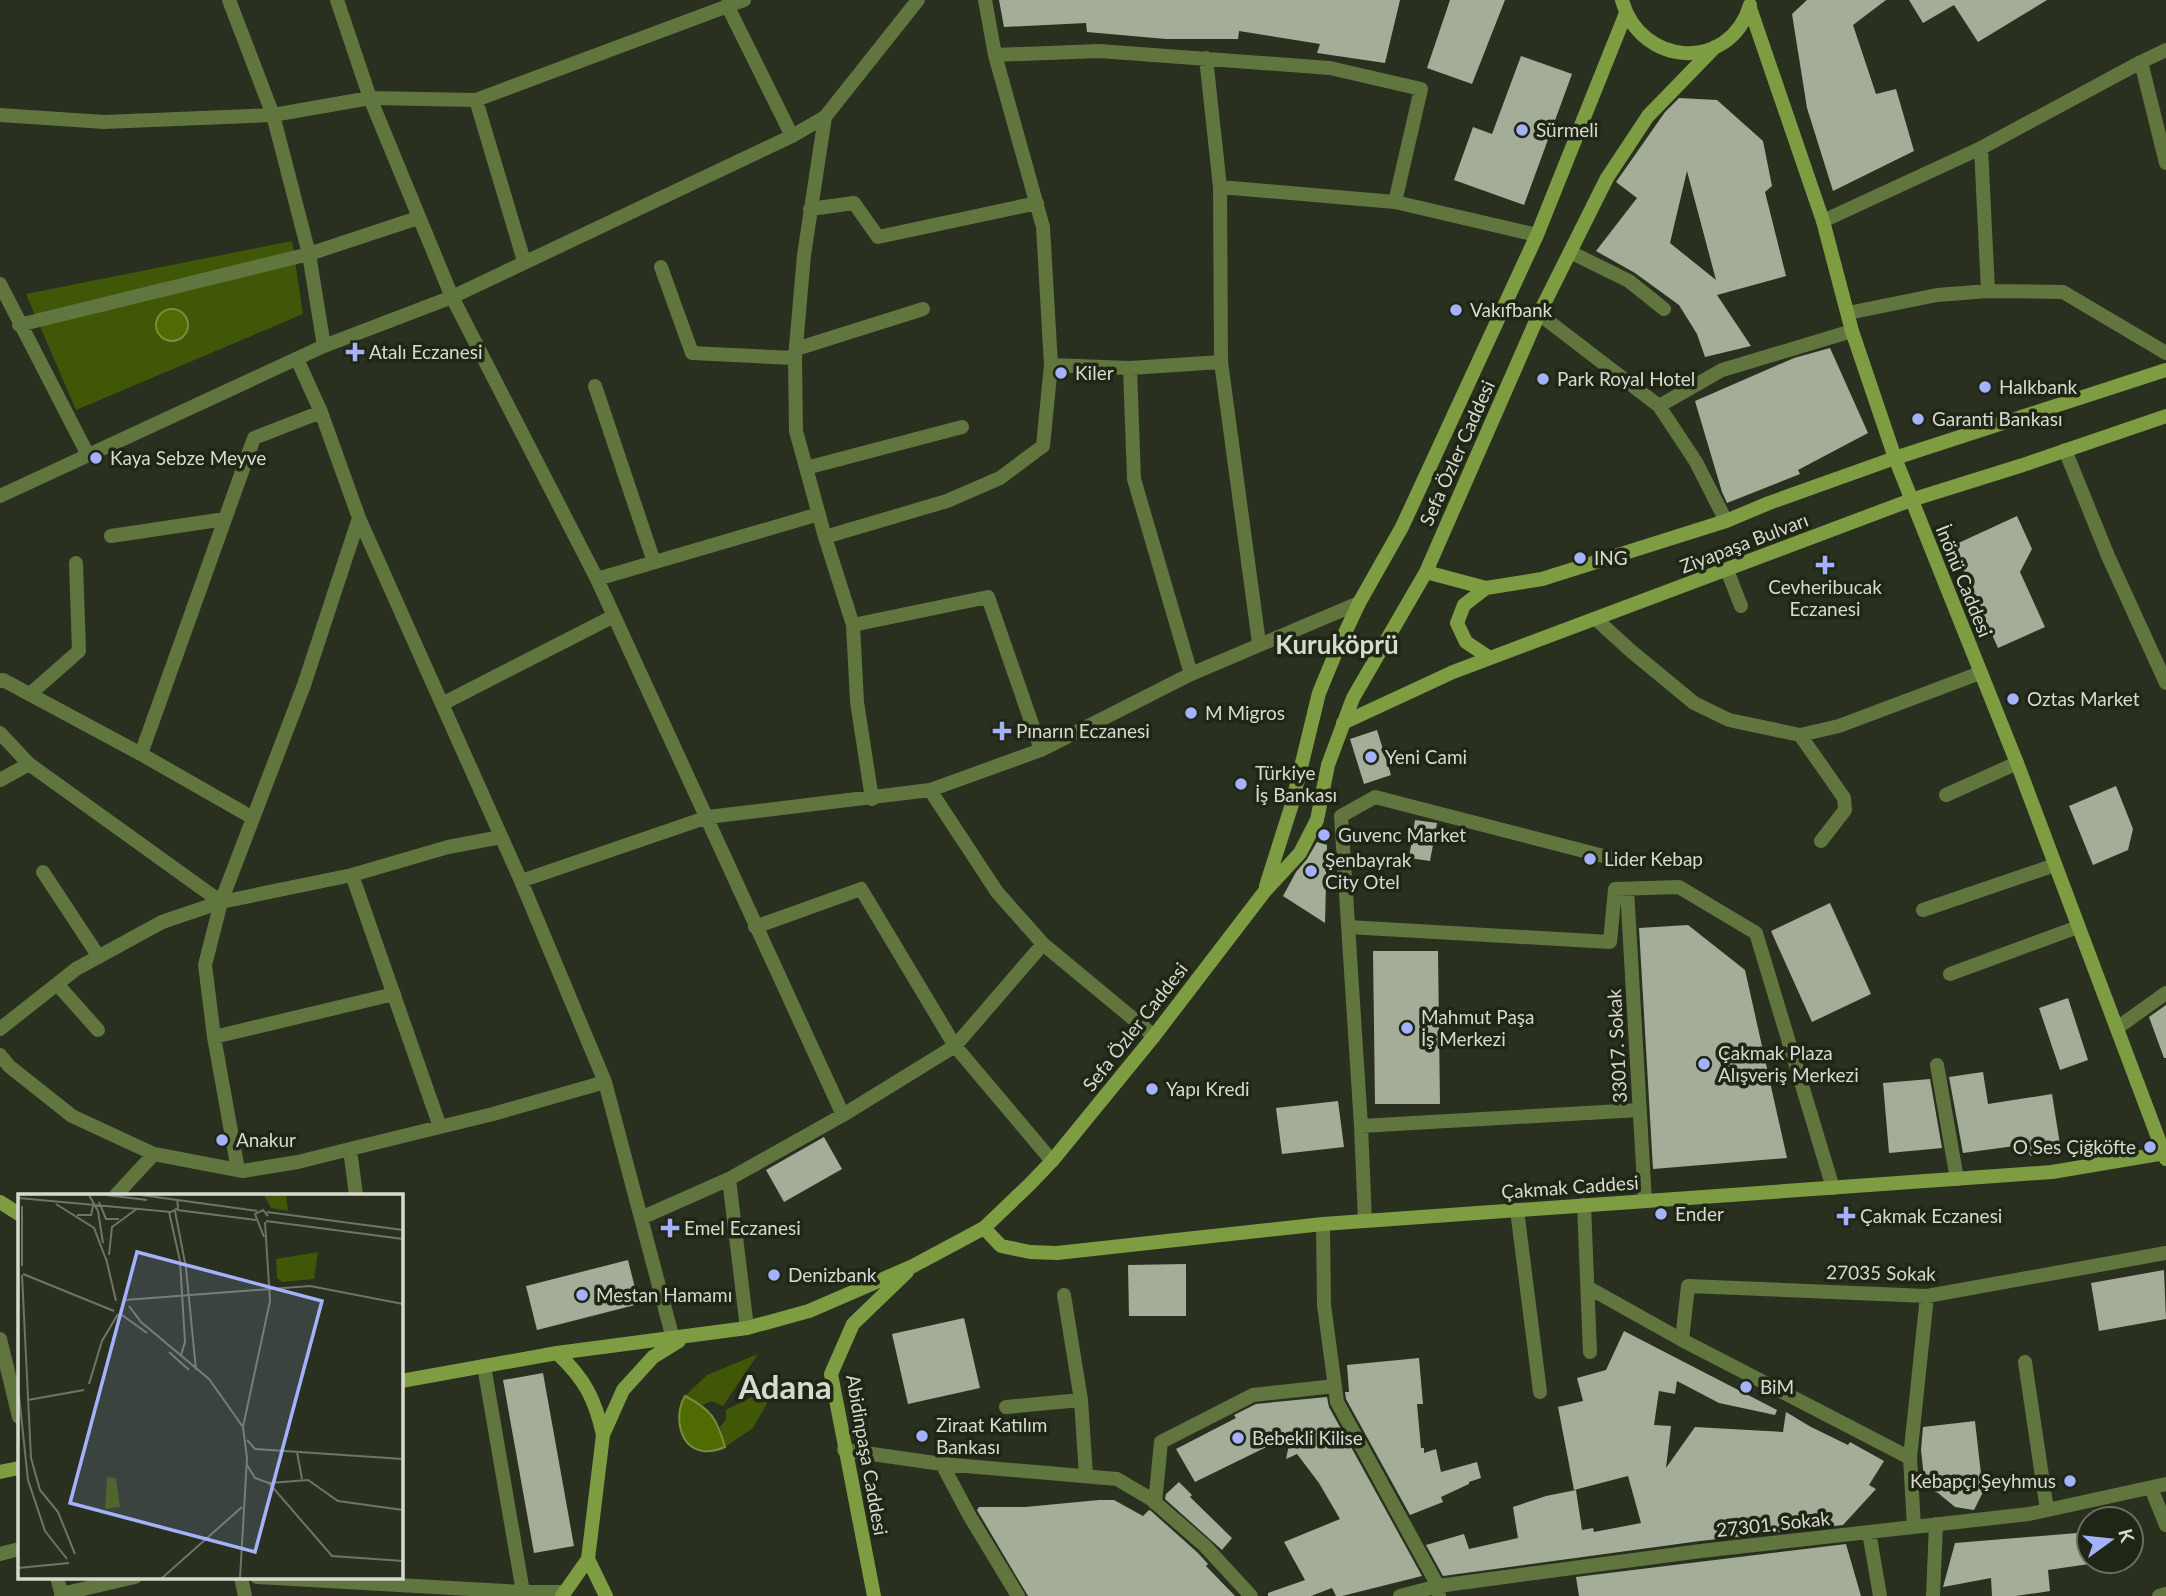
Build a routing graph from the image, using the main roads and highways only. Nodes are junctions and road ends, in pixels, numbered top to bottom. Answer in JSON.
{"nodes":[{"id":1,"x":1751,"y":4,"type":"edge"},
{"id":2,"x":1624,"y":6,"type":"edge"},
{"id":3,"x":1715,"y":47,"type":"junction"},
{"id":4,"x":2166,"y":370,"type":"edge"},
{"id":5,"x":2166,"y":416,"type":"edge"},
{"id":6,"x":1895,"y":458,"type":"junction"},
{"id":7,"x":1911,"y":500,"type":"junction"},
{"id":8,"x":1426,"y":572,"type":"junction"},
{"id":9,"x":1486,"y":588,"type":"junction"},
{"id":10,"x":1490,"y":658,"type":"junction"},
{"id":11,"x":1343,"y":723,"type":"junction"},
{"id":12,"x":1265,"y":891,"type":"junction"},
{"id":13,"x":2165,"y":1156,"type":"edge"},
{"id":14,"x":0,"y":1202,"type":"edge"},
{"id":15,"x":18,"y":1213,"type":"edge"},
{"id":16,"x":984,"y":1228,"type":"junction"},
{"id":17,"x":913,"y":1266,"type":"junction"},
{"id":18,"x":680,"y":1338,"type":"junction"},
{"id":19,"x":557,"y":1353,"type":"junction"},
{"id":20,"x":402,"y":1381,"type":"edge"},
{"id":21,"x":603,"y":1435,"type":"junction"},
{"id":22,"x":18,"y":1468,"type":"edge"},
{"id":23,"x":0,"y":1472,"type":"edge"},
{"id":24,"x":588,"y":1559,"type":"junction"},
{"id":25,"x":564,"y":1594,"type":"edge"},
{"id":26,"x":606,"y":1596,"type":"edge"},
{"id":27,"x":874,"y":1596,"type":"edge"}],
"edges":[{"from":1,"to":3,"type":"main road","name":"Sefa Özler Caddesi"},
{"from":1,"to":6,"type":"main road","name":"İnönü Caddesi"},
{"from":2,"to":3,"type":"main road"},
{"from":2,"to":12,"type":"main road","name":"Sefa Özler Caddesi"},
{"from":3,"to":8,"type":"main road","name":"Sefa Özler Caddesi"},
{"from":4,"to":6,"type":"main road","name":"Ziyapaşa Bulvarı"},
{"from":5,"to":7,"type":"main road","name":"Ziyapaşa Bulvarı"},
{"from":6,"to":7,"type":"main road","name":"İnönü Caddesi"},
{"from":6,"to":9,"type":"main road","name":"Ziyapaşa Bulvarı"},
{"from":7,"to":10,"type":"main road","name":"Ziyapaşa Bulvarı"},
{"from":7,"to":13,"type":"main road","name":"İnönü Caddesi"},
{"from":8,"to":9,"type":"main road","name":"Ziyapaşa Bulvarı"},
{"from":8,"to":11,"type":"main road","name":"Sefa Özler Caddesi"},
{"from":9,"to":10,"type":"main road"},
{"from":10,"to":11,"type":"main road","name":"Ziyapaşa Bulvarı"},
{"from":11,"to":12,"type":"main road","name":"Sefa Özler Caddesi"},
{"from":12,"to":16,"type":"main road","name":"Sefa Özler Caddesi"},
{"from":13,"to":16,"type":"main road","name":"Çakmak Caddesi"},
{"from":14,"to":15,"type":"main road"},
{"from":16,"to":17,"type":"main road","name":"Sefa Özler Caddesi"},
{"from":17,"to":18,"type":"main road"},
{"from":17,"to":27,"type":"main road","name":"Abidinpaşa Caddesi"},
{"from":18,"to":19,"type":"main road"},
{"from":18,"to":21,"type":"main road"},
{"from":19,"to":20,"type":"main road"},
{"from":19,"to":21,"type":"main road"},
{"from":21,"to":24,"type":"main road"},
{"from":22,"to":23,"type":"main road"},
{"from":24,"to":25,"type":"main road"},
{"from":24,"to":26,"type":"main road"}]}
